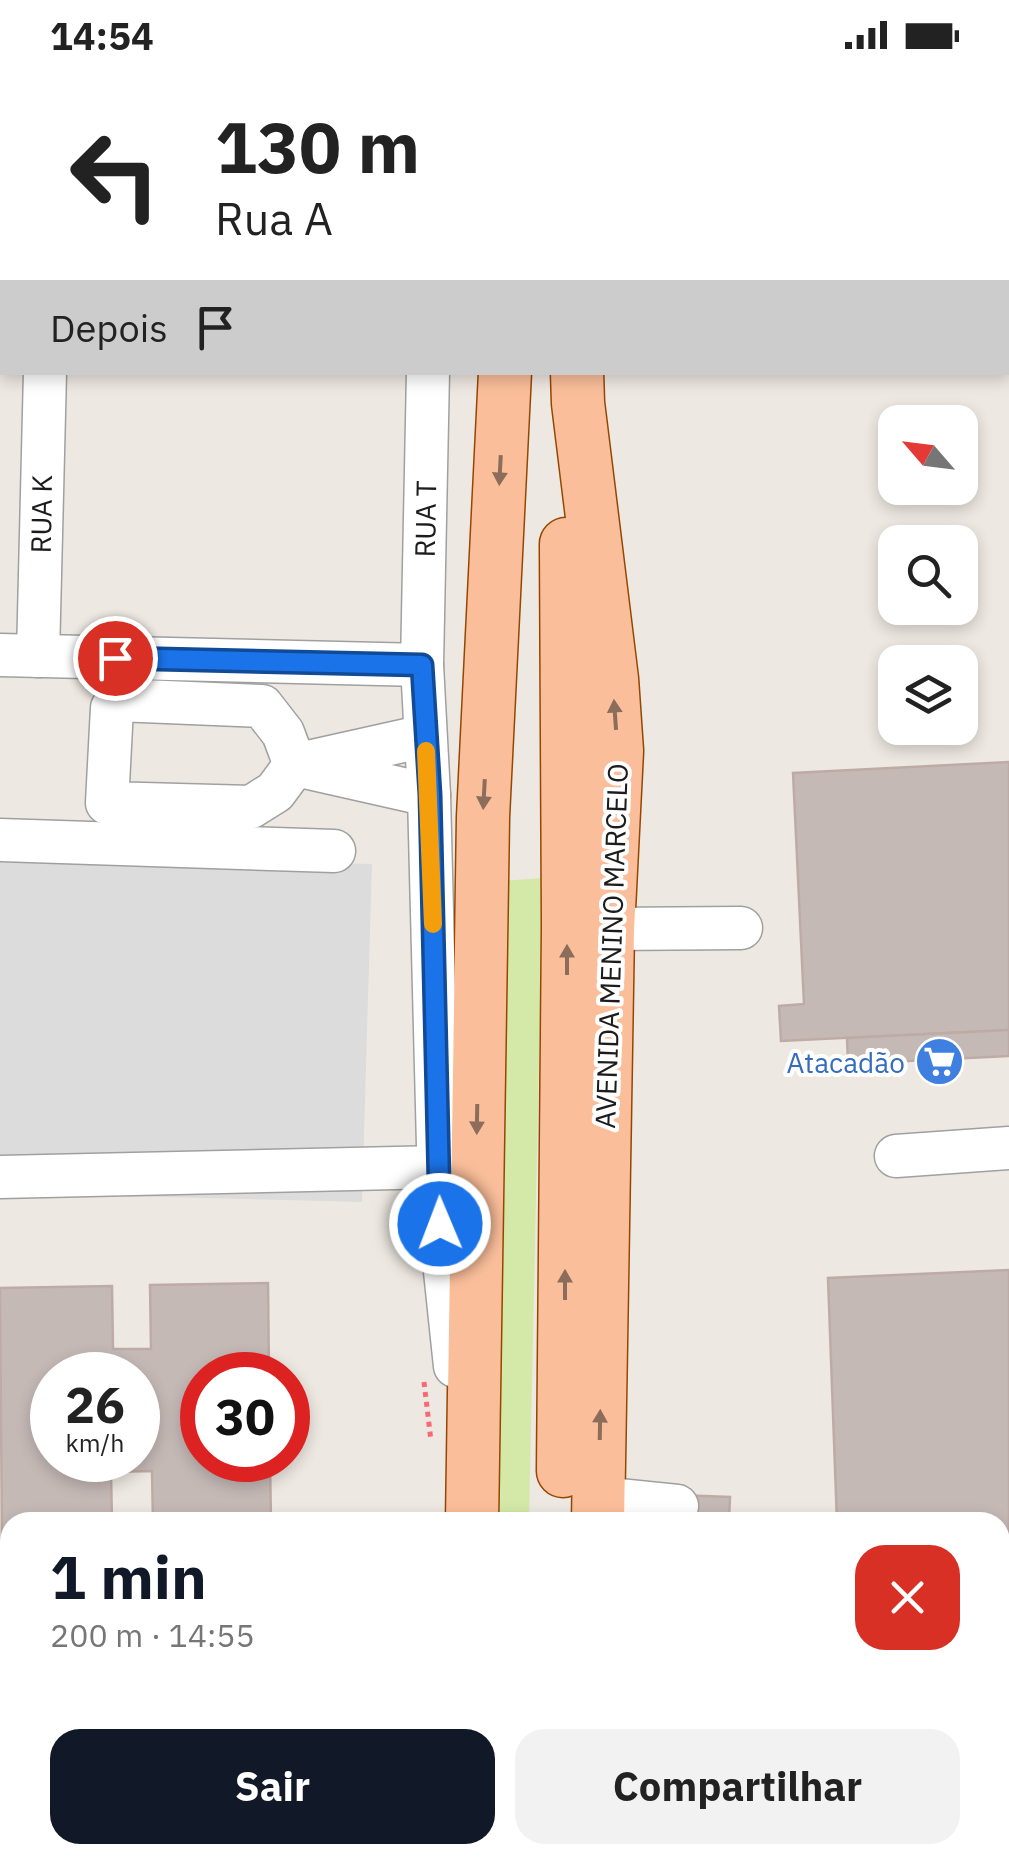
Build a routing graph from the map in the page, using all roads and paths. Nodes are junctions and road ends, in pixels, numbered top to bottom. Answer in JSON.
{"nodes":[{"id":1,"x":45,"y":375,"type":"edge"},
{"id":2,"x":428,"y":375,"type":"edge"},
{"id":3,"x":505,"y":375,"type":"edge"},
{"id":4,"x":561,"y":375,"type":"edge"},
{"id":5,"x":577,"y":375,"type":"edge"},
{"id":6,"x":19,"y":655,"type":"edge"},
{"id":7,"x":422,"y":665,"type":"junction"},
{"id":8,"x":424,"y":736,"type":"junction"},
{"id":9,"x":430,"y":795,"type":"junction"},
{"id":10,"x":0,"y":840,"type":"edge"},
{"id":11,"x":334,"y":851,"type":"dead end"},
{"id":12,"x":740,"y":928,"type":"dead end"},
{"id":13,"x":608,"y":929,"type":"junction"},
{"id":14,"x":1009,"y":1148,"type":"edge"},
{"id":15,"x":896,"y":1156,"type":"dead end"},
{"id":16,"x":440,"y":1167,"type":"junction"},
{"id":17,"x":0,"y":1177,"type":"edge"},
{"id":18,"x":473,"y":1457,"type":"junction"},
{"id":19,"x":677,"y":1506,"type":"dead end"},
{"id":20,"x":472,"y":1512,"type":"edge"},
{"id":21,"x":587,"y":1512,"type":"edge"},
{"id":22,"x":587,"y":1512,"type":"edge"},
{"id":23,"x":617,"y":1512,"type":"edge"}],
"edges":[{"from":1,"to":6,"type":"street","name":"RUA K"},
{"from":2,"to":7,"type":"street","name":"RUA T"},
{"from":3,"to":18,"type":"main road","one_way":true},
{"from":21,"to":4,"type":"main road","one_way":true},
{"from":13,"to":5,"type":"main road","name":"AVENIDA MENINO MARCELO","one_way":true},
{"from":6,"to":7,"type":"street"},
{"from":7,"to":8,"type":"street","name":"RUA T"},
{"from":8,"to":9,"type":"street","name":"RUA T"},
{"from":8,"to":9,"type":"street"},
{"from":9,"to":16,"type":"street","name":"RUA T"},
{"from":10,"to":11,"type":"street"},
{"from":12,"to":13,"type":"street"},
{"from":22,"to":13,"type":"main road","name":"AVENIDA MENINO MARCELO","one_way":true},
{"from":14,"to":15,"type":"street"},
{"from":16,"to":17,"type":"street"},
{"from":16,"to":18,"type":"street","name":"RUA T"},
{"from":18,"to":20,"type":"main road"},
{"from":19,"to":23,"type":"street"}]}
